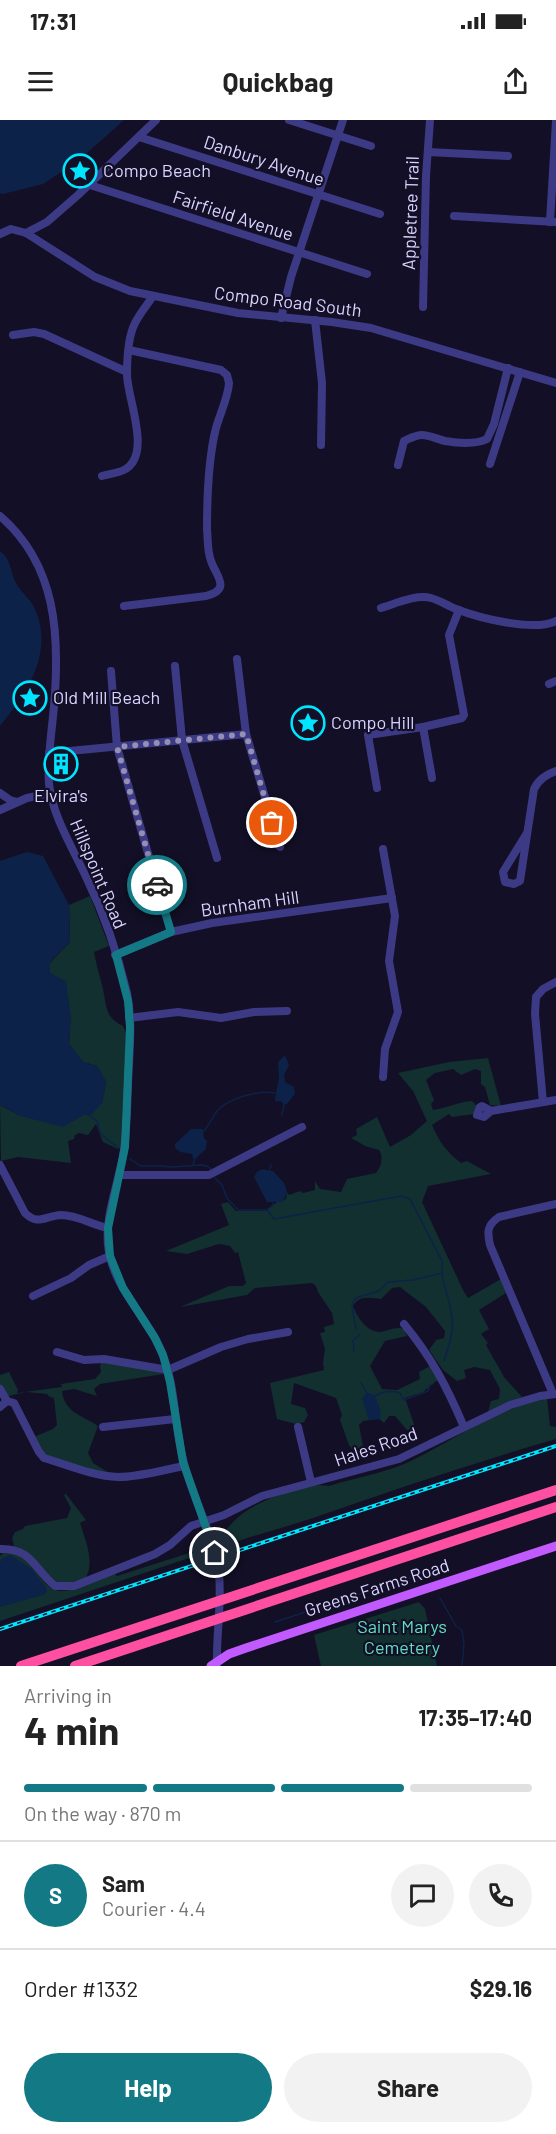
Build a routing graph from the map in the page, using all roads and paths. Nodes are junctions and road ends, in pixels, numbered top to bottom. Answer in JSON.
{"nodes":[{"id":1,"x":156,"y":120,"type":"edge"},
{"id":2,"x":289,"y":120,"type":"edge"},
{"id":3,"x":343,"y":120,"type":"edge"},
{"id":4,"x":430,"y":120,"type":"edge"},
{"id":5,"x":556,"y":121,"type":"edge"},
{"id":6,"x":338,"y":135,"type":"junction"},
{"id":7,"x":139,"y":137,"type":"junction"},
{"id":8,"x":371,"y":146,"type":"dead end"},
{"id":9,"x":428,"y":152,"type":"junction"},
{"id":10,"x":508,"y":156,"type":"dead end"},
{"id":11,"x":90,"y":185,"type":"junction"},
{"id":12,"x":319,"y":195,"type":"junction"},
{"id":13,"x":380,"y":214,"type":"dead end"},
{"id":14,"x":454,"y":216,"type":"dead end"},
{"id":15,"x":46,"y":222,"type":"junction"},
{"id":16,"x":553,"y":222,"type":"edge"},
{"id":17,"x":26,"y":233,"type":"junction"},
{"id":18,"x":0,"y":234,"type":"edge"},
{"id":19,"x":38,"y":240,"type":"junction"},
{"id":20,"x":300,"y":253,"type":"junction"},
{"id":21,"x":367,"y":274,"type":"dead end"},
{"id":22,"x":153,"y":296,"type":"junction"},
{"id":23,"x":423,"y":307,"type":"dead end"},
{"id":24,"x":281,"y":318,"type":"junction"},
{"id":25,"x":315,"y":320,"type":"junction"},
{"id":26,"x":131,"y":334,"type":"junction"},
{"id":27,"x":13,"y":335,"type":"dead end"},
{"id":28,"x":129,"y":350,"type":"junction"},
{"id":29,"x":142,"y":352,"type":"junction"},
{"id":30,"x":508,"y":368,"type":"junction"},
{"id":31,"x":127,"y":372,"type":"junction"},
{"id":32,"x":520,"y":372,"type":"junction"},
{"id":33,"x":556,"y":383,"type":"edge"},
{"id":34,"x":321,"y":445,"type":"dead end"},
{"id":35,"x":490,"y":464,"type":"dead end"},
{"id":36,"x":398,"y":465,"type":"dead end"},
{"id":37,"x":102,"y":476,"type":"dead end"},
{"id":38,"x":0,"y":516,"type":"edge"},
{"id":39,"x":124,"y":606,"type":"dead end"},
{"id":40,"x":381,"y":608,"type":"dead end"},
{"id":41,"x":459,"y":610,"type":"junction"},
{"id":42,"x":556,"y":621,"type":"edge"},
{"id":43,"x":237,"y":659,"type":"dead end"},
{"id":44,"x":175,"y":666,"type":"dead end"},
{"id":45,"x":111,"y":670,"type":"dead end"},
{"id":46,"x":423,"y":727,"type":"junction"},
{"id":47,"x":246,"y":734,"type":"junction"},
{"id":48,"x":182,"y":740,"type":"junction"},
{"id":49,"x":117,"y":747,"type":"junction"},
{"id":50,"x":49,"y":753,"type":"junction"},
{"id":51,"x":556,"y":771,"type":"edge"},
{"id":52,"x":432,"y":778,"type":"dead end"},
{"id":53,"x":377,"y":788,"type":"dead end"},
{"id":54,"x":51,"y":793,"type":"junction"},
{"id":55,"x":0,"y":794,"type":"edge"},
{"id":56,"x":17,"y":802,"type":"junction"},
{"id":57,"x":0,"y":810,"type":"edge"},
{"id":58,"x":527,"y":833,"type":"junction"},
{"id":59,"x":280,"y":848,"type":"dead end"},
{"id":60,"x":383,"y":849,"type":"dead end"},
{"id":61,"x":217,"y":858,"type":"dead end"},
{"id":62,"x":392,"y":898,"type":"junction"},
{"id":63,"x":171,"y":932,"type":"junction"},
{"id":64,"x":116,"y":955,"type":"junction"},
{"id":65,"x":556,"y":982,"type":"edge"},
{"id":66,"x":287,"y":1011,"type":"dead end"},
{"id":67,"x":129,"y":1018,"type":"junction"},
{"id":68,"x":383,"y":1077,"type":"dead end"},
{"id":69,"x":556,"y":1100,"type":"edge"},
{"id":70,"x":543,"y":1102,"type":"junction"},
{"id":71,"x":491,"y":1111,"type":"dead end"},
{"id":72,"x":302,"y":1127,"type":"dead end"},
{"id":73,"x":0,"y":1165,"type":"edge"},
{"id":74,"x":120,"y":1175,"type":"junction"},
{"id":75,"x":556,"y":1204,"type":"edge"},
{"id":76,"x":108,"y":1228,"type":"junction"},
{"id":77,"x":110,"y":1256,"type":"junction"},
{"id":78,"x":33,"y":1296,"type":"dead end"},
{"id":79,"x":404,"y":1324,"type":"dead end"},
{"id":80,"x":288,"y":1332,"type":"dead end"},
{"id":81,"x":57,"y":1352,"type":"dead end"},
{"id":82,"x":168,"y":1370,"type":"junction"},
{"id":83,"x":0,"y":1389,"type":"edge"},
{"id":84,"x":554,"y":1394,"type":"edge"},
{"id":85,"x":7,"y":1401,"type":"junction"},
{"id":86,"x":0,"y":1407,"type":"edge"},
{"id":87,"x":175,"y":1419,"type":"junction"},
{"id":88,"x":103,"y":1427,"type":"dead end"},
{"id":89,"x":298,"y":1427,"type":"dead end"},
{"id":90,"x":464,"y":1427,"type":"junction"},
{"id":91,"x":184,"y":1466,"type":"junction"},
{"id":92,"x":311,"y":1482,"type":"junction"},
{"id":93,"x":556,"y":1490,"type":"edge"},
{"id":94,"x":556,"y":1508,"type":"edge"},
{"id":95,"x":204,"y":1522,"type":"junction"},
{"id":96,"x":556,"y":1546,"type":"edge"},
{"id":97,"x":0,"y":1549,"type":"edge"},
{"id":98,"x":215,"y":1664,"type":"edge"},
{"id":99,"x":21,"y":1666,"type":"edge"},
{"id":100,"x":75,"y":1666,"type":"edge"}],
"edges":[{"from":1,"to":7,"type":"street"},
{"from":2,"to":6,"type":"street"},
{"from":3,"to":6,"type":"street"},
{"from":4,"to":9,"type":"street","name":"Appletree Trail"},
{"from":5,"to":16,"type":"street"},
{"from":6,"to":8,"type":"street"},
{"from":6,"to":12,"type":"street"},
{"from":7,"to":11,"type":"street"},
{"from":7,"to":12,"type":"street","name":"Danbury Avenue"},
{"from":9,"to":10,"type":"street"},
{"from":9,"to":23,"type":"street","name":"Appletree Trail"},
{"from":11,"to":15,"type":"street"},
{"from":11,"to":20,"type":"street","name":"Fairfield Avenue"},
{"from":12,"to":13,"type":"street","name":"Danbury Avenue"},
{"from":12,"to":20,"type":"street"},
{"from":14,"to":16,"type":"street"},
{"from":15,"to":17,"type":"street"},
{"from":15,"to":19,"type":"street"},
{"from":17,"to":18,"type":"street"},
{"from":17,"to":19,"type":"street","name":"Compo Road South"},
{"from":19,"to":22,"type":"street","name":"Compo Road South"},
{"from":20,"to":21,"type":"street","name":"Fairfield Avenue"},
{"from":20,"to":24,"type":"street"},
{"from":22,"to":24,"type":"street","name":"Compo Road South"},
{"from":22,"to":26,"type":"street"},
{"from":24,"to":25,"type":"street","name":"Compo Road South"},
{"from":25,"to":30,"type":"street","name":"Compo Road South"},
{"from":25,"to":34,"type":"street"},
{"from":26,"to":28,"type":"street"},
{"from":26,"to":29,"type":"street"},
{"from":27,"to":31,"type":"street"},
{"from":28,"to":29,"type":"street"},
{"from":28,"to":31,"type":"street"},
{"from":29,"to":39,"type":"street"},
{"from":30,"to":32,"type":"street","name":"Compo Road South"},
{"from":30,"to":36,"type":"street"},
{"from":31,"to":37,"type":"street"},
{"from":32,"to":33,"type":"street","name":"Compo Road South"},
{"from":32,"to":35,"type":"street"},
{"from":38,"to":50,"type":"street","name":"Hillspoint Road"},
{"from":40,"to":41,"type":"street"},
{"from":41,"to":42,"type":"street"},
{"from":41,"to":46,"type":"street"},
{"from":43,"to":47,"type":"street"},
{"from":44,"to":48,"type":"street"},
{"from":45,"to":49,"type":"street"},
{"from":46,"to":52,"type":"street"},
{"from":46,"to":53,"type":"street"},
{"from":47,"to":48,"type":"street"},
{"from":47,"to":59,"type":"street"},
{"from":48,"to":49,"type":"street"},
{"from":48,"to":61,"type":"street"},
{"from":49,"to":50,"type":"street"},
{"from":49,"to":63,"type":"street"},
{"from":50,"to":54,"type":"street","name":"Hillspoint Road"},
{"from":51,"to":58,"type":"street"},
{"from":54,"to":56,"type":"street"},
{"from":54,"to":64,"type":"street","name":"Hillspoint Road"},
{"from":55,"to":56,"type":"street"},
{"from":56,"to":57,"type":"street"},
{"from":58,"to":58,"type":"street"},
{"from":60,"to":62,"type":"street"},
{"from":62,"to":63,"type":"street","name":"Burnham Hill"},
{"from":62,"to":68,"type":"street"},
{"from":63,"to":64,"type":"street","name":"Burnham Hill"},
{"from":64,"to":67,"type":"street","name":"Hillspoint Road"},
{"from":65,"to":70,"type":"street"},
{"from":66,"to":67,"type":"street"},
{"from":67,"to":74,"type":"street","name":"Hillspoint Road"},
{"from":69,"to":70,"type":"street"},
{"from":70,"to":71,"type":"street"},
{"from":72,"to":74,"type":"street"},
{"from":73,"to":76,"type":"street"},
{"from":74,"to":76,"type":"street","name":"Hillspoint Road"},
{"from":75,"to":84,"type":"street"},
{"from":76,"to":77,"type":"street","name":"Hillspoint Road"},
{"from":77,"to":78,"type":"street"},
{"from":77,"to":82,"type":"street","name":"Hillspoint Road"},
{"from":79,"to":90,"type":"street"},
{"from":80,"to":82,"type":"street"},
{"from":81,"to":82,"type":"street"},
{"from":82,"to":87,"type":"street","name":"Hillspoint Road"},
{"from":83,"to":85,"type":"street"},
{"from":84,"to":90,"type":"street","name":"Hales Road"},
{"from":85,"to":86,"type":"street"},
{"from":85,"to":91,"type":"street"},
{"from":87,"to":88,"type":"street"},
{"from":87,"to":91,"type":"street","name":"Hillspoint Road"},
{"from":89,"to":92,"type":"street"},
{"from":90,"to":92,"type":"street","name":"Hales Road"},
{"from":91,"to":95,"type":"street","name":"Hillspoint Road"},
{"from":92,"to":95,"type":"street","name":"Hales Road"},
{"from":93,"to":99,"type":"highway"},
{"from":94,"to":100,"type":"highway"},
{"from":95,"to":97,"type":"street","name":"Hales Road"},
{"from":95,"to":98,"type":"street","name":"Hillspoint Road"},
{"from":96,"to":98,"type":"main road","name":"Greens Farms Road"}]}
